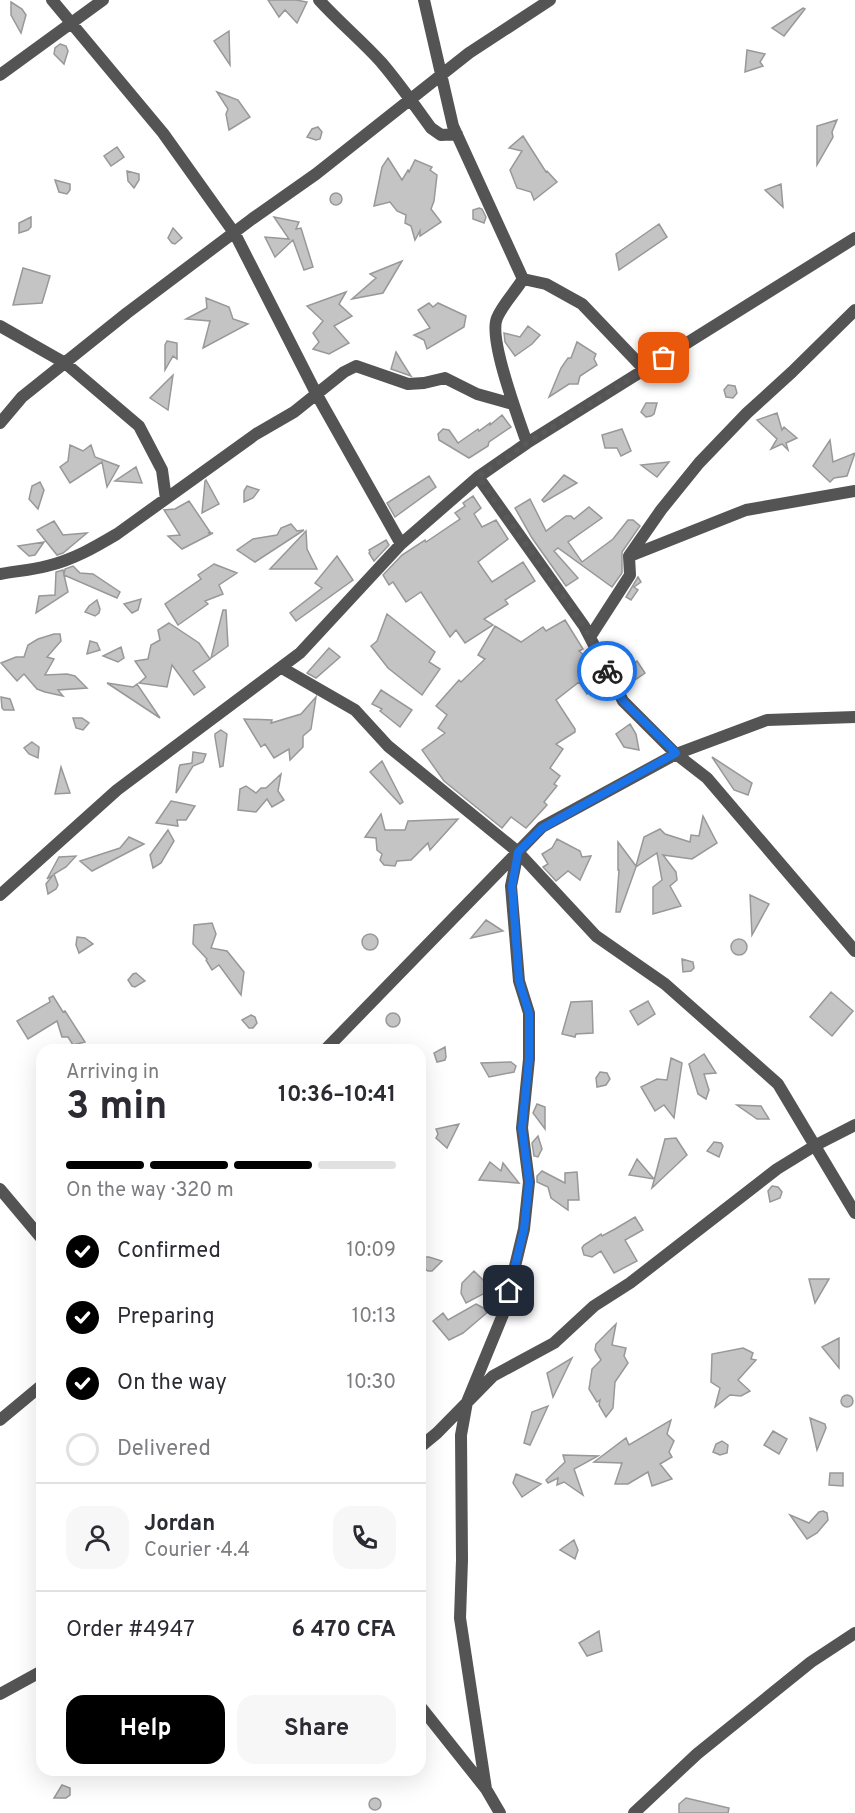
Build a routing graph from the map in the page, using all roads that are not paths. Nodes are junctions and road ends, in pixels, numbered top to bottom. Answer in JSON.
{"nodes":[{"id":1,"x":52,"y":0,"type":"edge"},
{"id":2,"x":103,"y":0,"type":"edge"},
{"id":3,"x":319,"y":0,"type":"edge"},
{"id":4,"x":424,"y":0,"type":"edge"},
{"id":5,"x":549,"y":0,"type":"edge"},
{"id":6,"x":71,"y":24,"type":"junction"},
{"id":7,"x":0,"y":75,"type":"edge"},
{"id":8,"x":443,"y":75,"type":"junction"},
{"id":9,"x":411,"y":100,"type":"junction"},
{"id":10,"x":457,"y":134,"type":"junction"},
{"id":11,"x":235,"y":234,"type":"junction"},
{"id":12,"x":855,"y":238,"type":"edge"},
{"id":13,"x":523,"y":279,"type":"junction"},
{"id":14,"x":855,"y":310,"type":"edge"},
{"id":15,"x":0,"y":326,"type":"edge"},
{"id":16,"x":65,"y":363,"type":"junction"},
{"id":17,"x":645,"y":370,"type":"junction"},
{"id":18,"x":317,"y":395,"type":"junction"},
{"id":19,"x":513,"y":404,"type":"junction"},
{"id":20,"x":0,"y":423,"type":"edge"},
{"id":21,"x":527,"y":443,"type":"junction"},
{"id":22,"x":478,"y":477,"type":"junction"},
{"id":23,"x":855,"y":491,"type":"edge"},
{"id":24,"x":166,"y":499,"type":"junction"},
{"id":25,"x":401,"y":544,"type":"junction"},
{"id":26,"x":629,"y":556,"type":"junction"},
{"id":27,"x":0,"y":574,"type":"edge"},
{"id":28,"x":590,"y":638,"type":"junction"},
{"id":29,"x":282,"y":668,"type":"junction"},
{"id":30,"x":855,"y":717,"type":"edge"},
{"id":31,"x":676,"y":753,"type":"junction"},
{"id":32,"x":518,"y":852,"type":"junction"},
{"id":33,"x":0,"y":895,"type":"edge"},
{"id":34,"x":855,"y":951,"type":"edge"},
{"id":35,"x":331,"y":1044,"type":"edge"},
{"id":36,"x":855,"y":1125,"type":"edge"},
{"id":37,"x":816,"y":1145,"type":"junction"},
{"id":38,"x":0,"y":1189,"type":"edge"},
{"id":39,"x":855,"y":1214,"type":"edge"},
{"id":40,"x":36,"y":1232,"type":"edge"},
{"id":41,"x":36,"y":1390,"type":"edge"},
{"id":42,"x":466,"y":1402,"type":"junction"},
{"id":43,"x":0,"y":1420,"type":"edge"},
{"id":44,"x":426,"y":1442,"type":"edge"},
{"id":45,"x":855,"y":1633,"type":"edge"},
{"id":46,"x":36,"y":1674,"type":"edge"},
{"id":47,"x":0,"y":1694,"type":"edge"},
{"id":48,"x":426,"y":1714,"type":"edge"},
{"id":49,"x":486,"y":1789,"type":"junction"},
{"id":50,"x":500,"y":1813,"type":"edge"},
{"id":51,"x":634,"y":1813,"type":"edge"}],
"edges":[{"from":1,"to":6,"type":"street"},
{"from":2,"to":6,"type":"street"},
{"from":3,"to":9,"type":"street"},
{"from":4,"to":8,"type":"street"},
{"from":5,"to":8,"type":"street"},
{"from":6,"to":7,"type":"street"},
{"from":6,"to":11,"type":"street"},
{"from":8,"to":9,"type":"street"},
{"from":8,"to":10,"type":"street"},
{"from":9,"to":10,"type":"street"},
{"from":9,"to":11,"type":"street"},
{"from":10,"to":13,"type":"street"},
{"from":11,"to":16,"type":"street"},
{"from":11,"to":18,"type":"street"},
{"from":12,"to":17,"type":"street"},
{"from":13,"to":17,"type":"street"},
{"from":13,"to":19,"type":"street"},
{"from":14,"to":26,"type":"street"},
{"from":15,"to":16,"type":"street"},
{"from":16,"to":20,"type":"street"},
{"from":16,"to":24,"type":"street"},
{"from":17,"to":21,"type":"street"},
{"from":18,"to":19,"type":"street"},
{"from":18,"to":24,"type":"street"},
{"from":18,"to":25,"type":"street"},
{"from":19,"to":21,"type":"street"},
{"from":21,"to":22,"type":"street"},
{"from":22,"to":25,"type":"street"},
{"from":22,"to":28,"type":"street"},
{"from":23,"to":26,"type":"street"},
{"from":24,"to":27,"type":"street"},
{"from":25,"to":29,"type":"street"},
{"from":26,"to":28,"type":"street"},
{"from":28,"to":31,"type":"street"},
{"from":29,"to":32,"type":"street"},
{"from":29,"to":33,"type":"street"},
{"from":30,"to":31,"type":"street"},
{"from":31,"to":32,"type":"street"},
{"from":31,"to":34,"type":"street"},
{"from":32,"to":35,"type":"street"},
{"from":32,"to":37,"type":"street"},
{"from":32,"to":42,"type":"street"},
{"from":36,"to":37,"type":"street"},
{"from":37,"to":39,"type":"street"},
{"from":37,"to":42,"type":"street"},
{"from":38,"to":40,"type":"street"},
{"from":41,"to":43,"type":"street"},
{"from":42,"to":44,"type":"street"},
{"from":42,"to":49,"type":"street"},
{"from":45,"to":51,"type":"street"},
{"from":46,"to":47,"type":"street"},
{"from":48,"to":49,"type":"street"},
{"from":49,"to":50,"type":"street"}]}
